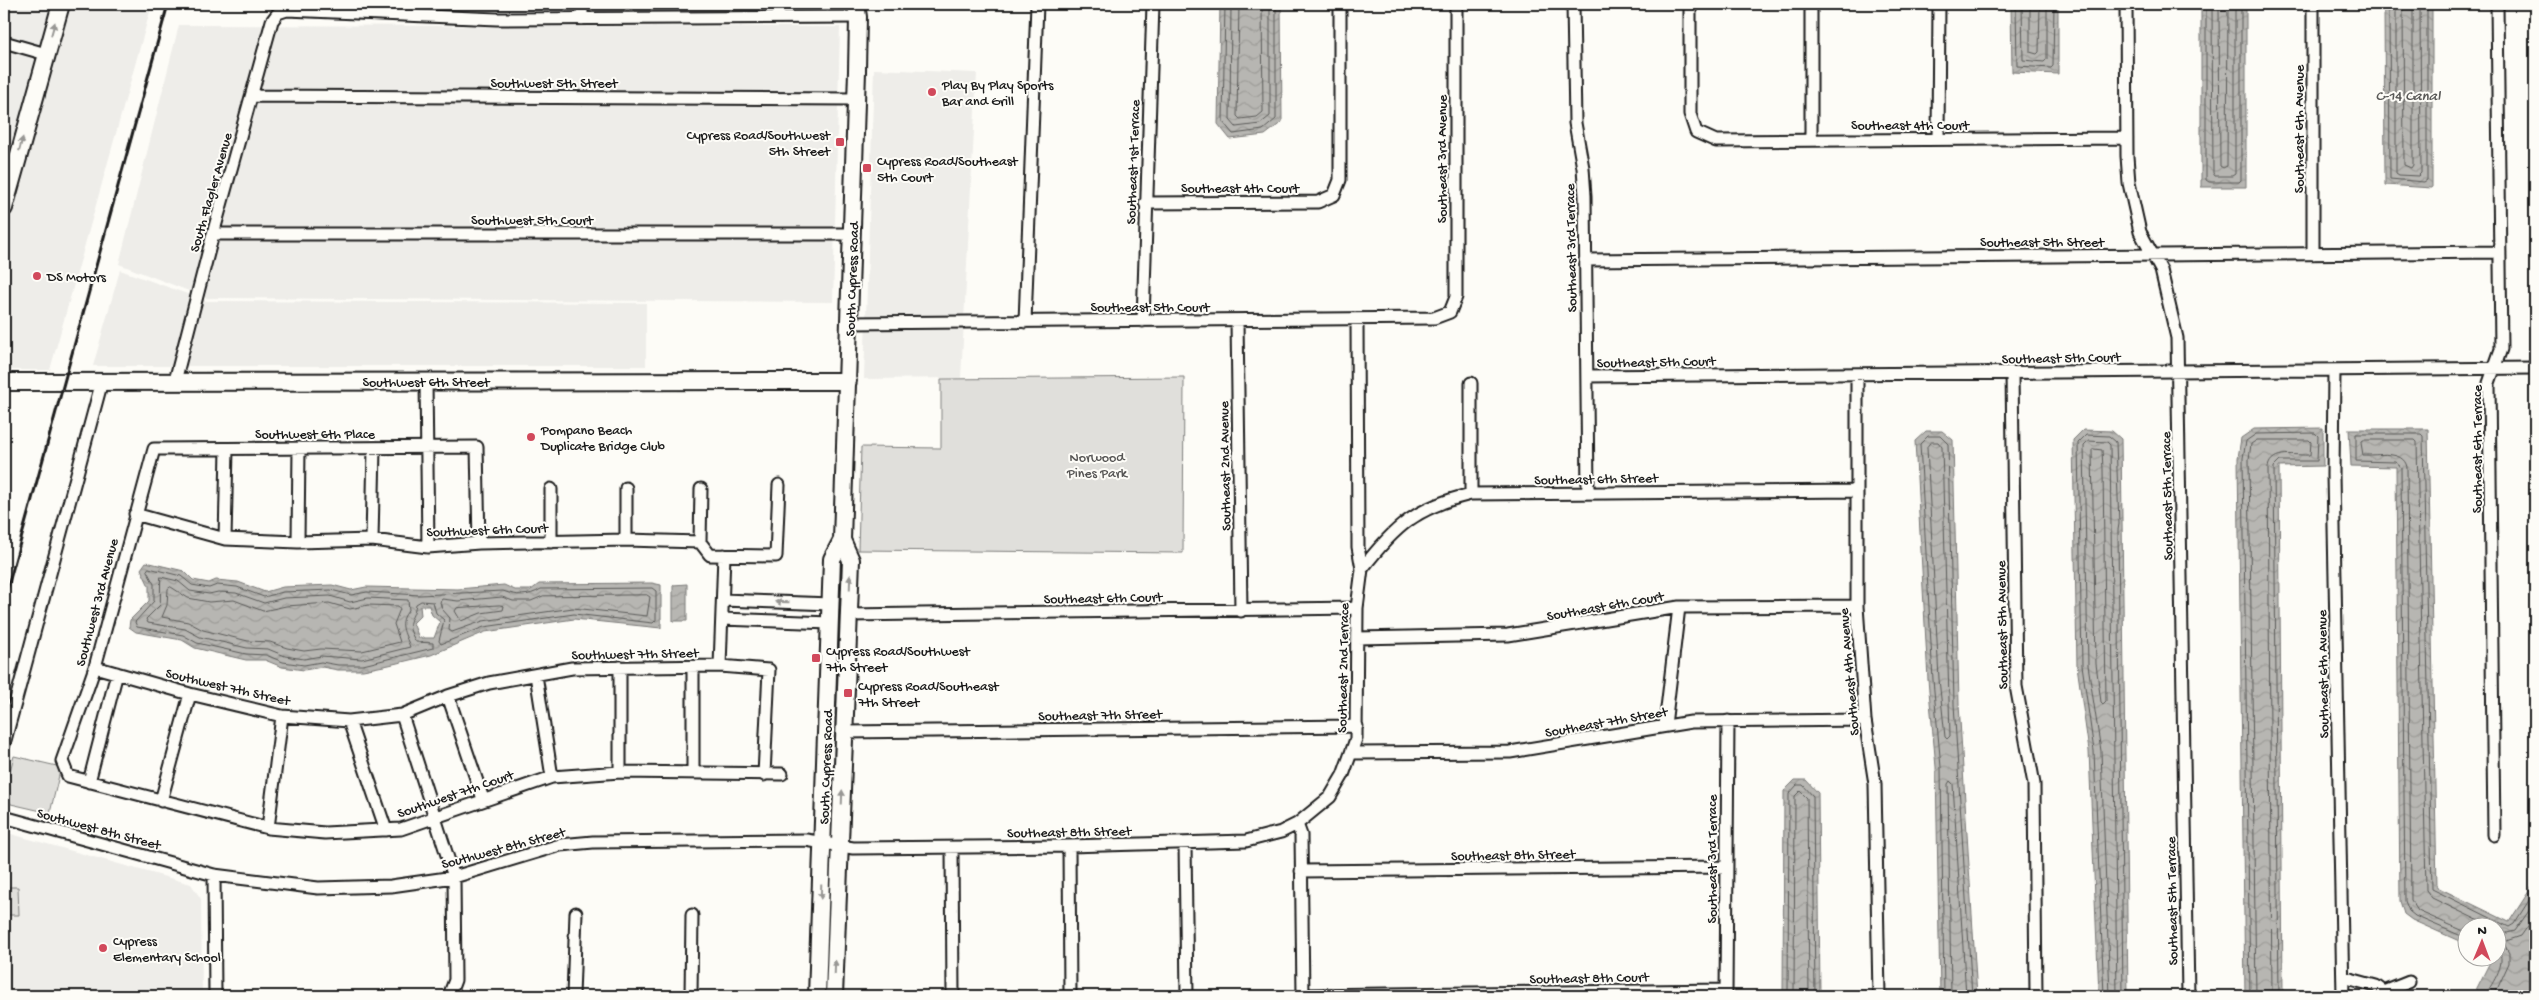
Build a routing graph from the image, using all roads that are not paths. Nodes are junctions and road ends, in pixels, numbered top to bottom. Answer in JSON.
{"nodes":[{"id":1,"x":61,"y":4,"type":"edge"},
{"id":2,"x":582,"y":4,"type":"edge"},
{"id":3,"x":1037,"y":4,"type":"edge"},
{"id":4,"x":1153,"y":4,"type":"edge"},
{"id":5,"x":1340,"y":4,"type":"edge"},
{"id":6,"x":1456,"y":4,"type":"edge"},
{"id":7,"x":1573,"y":4,"type":"edge"},
{"id":8,"x":1690,"y":4,"type":"edge"},
{"id":9,"x":1812,"y":4,"type":"edge"},
{"id":10,"x":1939,"y":4,"type":"edge"},
{"id":11,"x":2126,"y":4,"type":"edge"},
{"id":12,"x":2313,"y":4,"type":"edge"},
{"id":13,"x":2497,"y":4,"type":"edge"},
{"id":14,"x":859,"y":8,"type":"edge"},
{"id":15,"x":582,"y":19,"type":"junction"},
{"id":16,"x":4,"y":42,"type":"edge"},
{"id":17,"x":46,"y":54,"type":"junction"},
{"id":18,"x":253,"y":96,"type":"junction"},
{"id":19,"x":856,"y":99,"type":"junction"},
{"id":20,"x":2127,"y":138,"type":"junction"},
{"id":21,"x":1938,"y":139,"type":"junction"},
{"id":22,"x":1811,"y":140,"type":"junction"},
{"id":23,"x":1146,"y":203,"type":"junction"},
{"id":24,"x":4,"y":208,"type":"edge"},
{"id":25,"x":213,"y":234,"type":"junction"},
{"id":26,"x":852,"y":234,"type":"junction"},
{"id":27,"x":2500,"y":252,"type":"junction"},
{"id":28,"x":2313,"y":254,"type":"junction"},
{"id":29,"x":2152,"y":255,"type":"junction"},
{"id":30,"x":1585,"y":260,"type":"junction"},
{"id":31,"x":1450,"y":312,"type":"joint"},
{"id":32,"x":1357,"y":319,"type":"junction"},
{"id":33,"x":1142,"y":321,"type":"junction"},
{"id":34,"x":1236,"y":321,"type":"junction"},
{"id":35,"x":1025,"y":322,"type":"junction"},
{"id":36,"x":849,"y":323,"type":"junction"},
{"id":37,"x":2535,"y":368,"type":"edge"},
{"id":38,"x":2494,"y":369,"type":"junction"},
{"id":39,"x":2334,"y":370,"type":"junction"},
{"id":40,"x":2178,"y":371,"type":"junction"},
{"id":41,"x":2012,"y":372,"type":"junction"},
{"id":42,"x":1857,"y":374,"type":"junction"},
{"id":43,"x":1587,"y":376,"type":"junction"},
{"id":44,"x":102,"y":381,"type":"junction"},
{"id":45,"x":175,"y":381,"type":"junction"},
{"id":46,"x":426,"y":381,"type":"junction"},
{"id":47,"x":848,"y":381,"type":"junction"},
{"id":48,"x":4,"y":382,"type":"edge"},
{"id":49,"x":1471,"y":383,"type":"dead end"},
{"id":50,"x":427,"y":447,"type":"junction"},
{"id":51,"x":299,"y":448,"type":"junction"},
{"id":52,"x":374,"y":448,"type":"junction"},
{"id":53,"x":154,"y":449,"type":"joint"},
{"id":54,"x":227,"y":449,"type":"junction"},
{"id":55,"x":779,"y":485,"type":"dead end"},
{"id":56,"x":551,"y":488,"type":"dead end"},
{"id":57,"x":626,"y":488,"type":"dead end"},
{"id":58,"x":701,"y":489,"type":"dead end"},
{"id":59,"x":1857,"y":491,"type":"junction"},
{"id":60,"x":1588,"y":493,"type":"junction"},
{"id":61,"x":1471,"y":494,"type":"junction"},
{"id":62,"x":135,"y":514,"type":"junction"},
{"id":63,"x":225,"y":539,"type":"junction"},
{"id":64,"x":372,"y":540,"type":"junction"},
{"id":65,"x":626,"y":540,"type":"junction"},
{"id":66,"x":842,"y":540,"type":"junction"},
{"id":67,"x":298,"y":542,"type":"junction"},
{"id":68,"x":551,"y":542,"type":"junction"},
{"id":69,"x":700,"y":542,"type":"junction"},
{"id":70,"x":479,"y":543,"type":"junction"},
{"id":71,"x":428,"y":547,"type":"junction"},
{"id":72,"x":724,"y":556,"type":"junction"},
{"id":73,"x":1362,"y":569,"type":"junction"},
{"id":74,"x":722,"y":600,"type":"junction"},
{"id":75,"x":831,"y":604,"type":"junction"},
{"id":76,"x":1858,"y":606,"type":"junction"},
{"id":77,"x":1679,"y":607,"type":"junction"},
{"id":78,"x":1357,"y":608,"type":"junction"},
{"id":79,"x":1241,"y":611,"type":"junction"},
{"id":80,"x":849,"y":615,"type":"junction"},
{"id":81,"x":722,"y":619,"type":"junction"},
{"id":82,"x":830,"y":623,"type":"junction"},
{"id":83,"x":1357,"y":638,"type":"junction"},
{"id":84,"x":95,"y":666,"type":"junction"},
{"id":85,"x":720,"y":666,"type":"junction"},
{"id":86,"x":620,"y":667,"type":"junction"},
{"id":87,"x":693,"y":667,"type":"junction"},
{"id":88,"x":117,"y":673,"type":"junction"},
{"id":89,"x":536,"y":675,"type":"junction"},
{"id":90,"x":190,"y":694,"type":"junction"},
{"id":91,"x":448,"y":696,"type":"junction"},
{"id":92,"x":402,"y":715,"type":"junction"},
{"id":93,"x":282,"y":716,"type":"junction"},
{"id":94,"x":1865,"y":720,"type":"junction"},
{"id":95,"x":349,"y":721,"type":"junction"},
{"id":96,"x":1728,"y":721,"type":"junction"},
{"id":97,"x":1665,"y":725,"type":"junction"},
{"id":98,"x":1357,"y":726,"type":"junction"},
{"id":99,"x":844,"y":732,"type":"junction"},
{"id":100,"x":4,"y":744,"type":"edge"},
{"id":101,"x":1352,"y":753,"type":"junction"},
{"id":102,"x":62,"y":761,"type":"joint"},
{"id":103,"x":620,"y":772,"type":"junction"},
{"id":104,"x":693,"y":772,"type":"junction"},
{"id":105,"x":782,"y":774,"type":"dead end"},
{"id":106,"x":764,"y":775,"type":"junction"},
{"id":107,"x":552,"y":777,"type":"junction"},
{"id":108,"x":89,"y":782,"type":"junction"},
{"id":109,"x":483,"y":799,"type":"junction"},
{"id":110,"x":161,"y":801,"type":"junction"},
{"id":111,"x":4,"y":817,"type":"edge"},
{"id":112,"x":436,"y":817,"type":"junction"},
{"id":113,"x":1297,"y":824,"type":"junction"},
{"id":114,"x":268,"y":828,"type":"junction"},
{"id":115,"x":386,"y":830,"type":"junction"},
{"id":116,"x":2494,"y":835,"type":"dead end"},
{"id":117,"x":823,"y":843,"type":"junction"},
{"id":118,"x":1185,"y":844,"type":"junction"},
{"id":119,"x":840,"y":846,"type":"junction"},
{"id":120,"x":1069,"y":846,"type":"junction"},
{"id":121,"x":952,"y":848,"type":"junction"},
{"id":122,"x":1725,"y":867,"type":"junction"},
{"id":123,"x":1301,"y":871,"type":"junction"},
{"id":124,"x":214,"y":874,"type":"junction"},
{"id":125,"x":454,"y":877,"type":"junction"},
{"id":126,"x":576,"y":913,"type":"dead end"},
{"id":127,"x":692,"y":916,"type":"dead end"},
{"id":128,"x":2344,"y":977,"type":"junction"},
{"id":129,"x":2409,"y":982,"type":"dead end"},
{"id":130,"x":1726,"y":993,"type":"edge"},
{"id":131,"x":451,"y":994,"type":"edge"},
{"id":132,"x":2384,"y":994,"type":"edge"},
{"id":133,"x":215,"y":996,"type":"edge"},
{"id":134,"x":573,"y":996,"type":"edge"},
{"id":135,"x":691,"y":996,"type":"edge"},
{"id":136,"x":817,"y":996,"type":"edge"},
{"id":137,"x":834,"y":996,"type":"edge"},
{"id":138,"x":954,"y":996,"type":"edge"},
{"id":139,"x":1070,"y":996,"type":"edge"},
{"id":140,"x":1187,"y":996,"type":"edge"},
{"id":141,"x":1303,"y":996,"type":"edge"},
{"id":142,"x":1879,"y":996,"type":"edge"},
{"id":143,"x":2036,"y":996,"type":"edge"},
{"id":144,"x":2188,"y":996,"type":"edge"},
{"id":145,"x":2343,"y":996,"type":"edge"}],
"edges":[{"from":17,"to":1,"type":"street","one_way":true},
{"from":2,"to":15,"type":"street"},
{"from":3,"to":35,"type":"street"},
{"from":4,"to":23,"type":"street","name":"Southeast 1st Terrace"},
{"from":5,"to":23,"type":"street","name":"Southeast 4th Court"},
{"from":6,"to":31,"type":"street","name":"Southeast 3rd Avenue"},
{"from":7,"to":30,"type":"street","name":"Southeast 3rd Terrace"},
{"from":8,"to":22,"type":"street","name":"Southeast 4th Court"},
{"from":9,"to":22,"type":"street"},
{"from":10,"to":21,"type":"street"},
{"from":11,"to":20,"type":"street","name":"Southeast 5th Terrace"},
{"from":12,"to":28,"type":"street","name":"Southeast 6th Avenue"},
{"from":13,"to":27,"type":"street","name":"Southeast 6th Terrace"},
{"from":14,"to":15,"type":"street"},
{"from":14,"to":19,"type":"street","name":"South Cypress Road"},
{"from":15,"to":18,"type":"street","name":"South Flagler Avenue"},
{"from":16,"to":17,"type":"street"},
{"from":24,"to":17,"type":"street","one_way":true},
{"from":18,"to":19,"type":"street","name":"Southwest 5th Street"},
{"from":18,"to":25,"type":"street","name":"South Flagler Avenue"},
{"from":19,"to":26,"type":"street","name":"South Cypress Road"},
{"from":20,"to":21,"type":"street","name":"Southeast 4th Court"},
{"from":20,"to":29,"type":"street","name":"Southeast 5th Terrace"},
{"from":21,"to":22,"type":"street","name":"Southeast 4th Court"},
{"from":23,"to":33,"type":"street","name":"Southeast 1st Terrace"},
{"from":25,"to":26,"type":"street","name":"Southwest 5th Court"},
{"from":25,"to":45,"type":"street","name":"South Flagler Avenue"},
{"from":26,"to":36,"type":"street","name":"South Cypress Road"},
{"from":27,"to":28,"type":"street","name":"Southeast 5th Street"},
{"from":27,"to":38,"type":"street","name":"Southeast 6th Terrace"},
{"from":28,"to":29,"type":"street","name":"Southeast 5th Street"},
{"from":29,"to":30,"type":"street","name":"Southeast 5th Street"},
{"from":29,"to":40,"type":"street","name":"Southeast 5th Terrace"},
{"from":30,"to":43,"type":"street","name":"Southeast 3rd Terrace"},
{"from":31,"to":32,"type":"street","name":"Southeast 5th Court"},
{"from":32,"to":34,"type":"street","name":"Southeast 5th Court"},
{"from":32,"to":73,"type":"street","name":"Southeast 2nd Terrace"},
{"from":33,"to":34,"type":"street","name":"Southeast 5th Court"},
{"from":33,"to":35,"type":"street","name":"Southeast 5th Court"},
{"from":34,"to":79,"type":"street","name":"Southeast 2nd Avenue"},
{"from":35,"to":36,"type":"street","name":"Southeast 5th Court"},
{"from":36,"to":47,"type":"street","name":"South Cypress Road"},
{"from":37,"to":38,"type":"street","name":"Southeast 5th Court"},
{"from":38,"to":39,"type":"street","name":"Southeast 5th Court"},
{"from":38,"to":116,"type":"street","name":"Southeast 6th Terrace"},
{"from":39,"to":40,"type":"street","name":"Southeast 5th Court"},
{"from":39,"to":128,"type":"street","name":"Southeast 6th Avenue"},
{"from":40,"to":41,"type":"street","name":"Southeast 5th Court"},
{"from":40,"to":144,"type":"street","name":"Southeast 5th Terrace"},
{"from":41,"to":42,"type":"street","name":"Southeast 5th Court"},
{"from":41,"to":143,"type":"street","name":"Southeast 5th Avenue"},
{"from":42,"to":43,"type":"street","name":"Southeast 5th Court"},
{"from":42,"to":59,"type":"street","name":"Southeast 4th Avenue"},
{"from":43,"to":60,"type":"street","name":"Southeast 3rd Terrace"},
{"from":44,"to":45,"type":"street","name":"Southwest 6th Street"},
{"from":44,"to":48,"type":"street","name":"Southwest 6th Street"},
{"from":44,"to":100,"type":"street"},
{"from":45,"to":46,"type":"street","name":"Southwest 6th Street"},
{"from":46,"to":47,"type":"street","name":"Southwest 6th Street"},
{"from":46,"to":50,"type":"street"},
{"from":47,"to":66,"type":"street","name":"South Cypress Road"},
{"from":49,"to":61,"type":"street"},
{"from":50,"to":52,"type":"street","name":"Southwest 6th Place"},
{"from":50,"to":70,"type":"street","name":"Southwest 6th Place"},
{"from":50,"to":71,"type":"street"},
{"from":51,"to":52,"type":"street","name":"Southwest 6th Place"},
{"from":51,"to":54,"type":"street","name":"Southwest 6th Place"},
{"from":51,"to":67,"type":"street"},
{"from":52,"to":64,"type":"street"},
{"from":53,"to":54,"type":"street","name":"Southwest 6th Place"},
{"from":53,"to":62,"type":"street","name":"Southwest 3rd Avenue"},
{"from":54,"to":63,"type":"street"},
{"from":55,"to":72,"type":"street"},
{"from":56,"to":68,"type":"street"},
{"from":57,"to":65,"type":"street"},
{"from":58,"to":69,"type":"street"},
{"from":59,"to":60,"type":"street","name":"Southeast 6th Street"},
{"from":59,"to":76,"type":"street","name":"Southeast 4th Avenue"},
{"from":60,"to":61,"type":"street","name":"Southeast 6th Street"},
{"from":61,"to":73,"type":"street","name":"Southeast 6th Street"},
{"from":62,"to":63,"type":"street","name":"Southwest 6th Court"},
{"from":62,"to":84,"type":"street","name":"Southwest 3rd Avenue"},
{"from":63,"to":67,"type":"street","name":"Southwest 6th Court"},
{"from":64,"to":67,"type":"street","name":"Southwest 6th Court"},
{"from":64,"to":71,"type":"street","name":"Southwest 6th Court"},
{"from":65,"to":68,"type":"street","name":"Southwest 6th Court"},
{"from":65,"to":69,"type":"street","name":"Southwest 6th Court"},
{"from":66,"to":75,"type":"street","name":"South Cypress Road"},
{"from":80,"to":66,"type":"street","name":"South Cypress Road","one_way":true},
{"from":68,"to":70,"type":"street","name":"Southwest 6th Court"},
{"from":69,"to":72,"type":"street"},
{"from":70,"to":71,"type":"street","name":"Southwest 6th Court"},
{"from":72,"to":74,"type":"street"},
{"from":73,"to":78,"type":"street","name":"Southeast 2nd Terrace"},
{"from":75,"to":74,"type":"street","one_way":true},
{"from":74,"to":81,"type":"street"},
{"from":75,"to":82,"type":"street","name":"South Cypress Road"},
{"from":76,"to":77,"type":"street","name":"Southeast 6th Court"},
{"from":76,"to":94,"type":"street","name":"Southeast 4th Avenue"},
{"from":77,"to":83,"type":"street","name":"Southeast 6th Court"},
{"from":77,"to":97,"type":"street"},
{"from":78,"to":79,"type":"street","name":"Southeast 6th Court"},
{"from":78,"to":83,"type":"street","name":"Southeast 2nd Terrace"},
{"from":79,"to":80,"type":"street","name":"Southeast 6th Court"},
{"from":80,"to":99,"type":"street","name":"South Cypress Road"},
{"from":81,"to":82,"type":"street"},
{"from":81,"to":85,"type":"street"},
{"from":82,"to":117,"type":"street","name":"South Cypress Road"},
{"from":83,"to":98,"type":"street","name":"Southeast 2nd Terrace"},
{"from":84,"to":88,"type":"street","name":"Southwest 7th Street"},
{"from":84,"to":102,"type":"street","name":"Southwest 3rd Avenue"},
{"from":85,"to":87,"type":"street","name":"Southwest 7th Street"},
{"from":85,"to":106,"type":"street","name":"Southwest 7th Street"},
{"from":86,"to":87,"type":"street","name":"Southwest 7th Street"},
{"from":86,"to":89,"type":"street","name":"Southwest 7th Street"},
{"from":86,"to":103,"type":"street"},
{"from":87,"to":104,"type":"street"},
{"from":88,"to":90,"type":"street","name":"Southwest 7th Street"},
{"from":88,"to":108,"type":"street"},
{"from":89,"to":91,"type":"street","name":"Southwest 7th Street"},
{"from":89,"to":107,"type":"street"},
{"from":90,"to":93,"type":"street","name":"Southwest 7th Street"},
{"from":90,"to":110,"type":"street"},
{"from":91,"to":92,"type":"street","name":"Southwest 7th Street"},
{"from":91,"to":109,"type":"street"},
{"from":92,"to":95,"type":"street","name":"Southwest 7th Street"},
{"from":92,"to":112,"type":"street"},
{"from":93,"to":95,"type":"street","name":"Southwest 7th Street"},
{"from":93,"to":114,"type":"street"},
{"from":94,"to":96,"type":"street","name":"Southeast 7th Street"},
{"from":94,"to":142,"type":"street","name":"Southeast 4th Avenue"},
{"from":95,"to":115,"type":"street"},
{"from":96,"to":97,"type":"street","name":"Southeast 7th Street"},
{"from":96,"to":122,"type":"street","name":"Southeast 3rd Terrace"},
{"from":97,"to":101,"type":"street","name":"Southeast 7th Street"},
{"from":98,"to":99,"type":"street","name":"Southeast 7th Street"},
{"from":98,"to":101,"type":"street","name":"Southeast 2nd Terrace"},
{"from":119,"to":99,"type":"street","name":"South Cypress Road","one_way":true},
{"from":101,"to":113,"type":"street","name":"Southeast 2nd Terrace"},
{"from":102,"to":108,"type":"street","name":"Southwest 7th Court"},
{"from":103,"to":104,"type":"street","name":"Southwest 7th Court"},
{"from":103,"to":107,"type":"street","name":"Southwest 7th Court"},
{"from":104,"to":106,"type":"street","name":"Southwest 7th Court"},
{"from":105,"to":106,"type":"street","name":"Southwest 7th Court"},
{"from":107,"to":109,"type":"street","name":"Southwest 7th Court"},
{"from":108,"to":110,"type":"street","name":"Southwest 7th Court"},
{"from":109,"to":112,"type":"street","name":"Southwest 7th Court"},
{"from":110,"to":114,"type":"street","name":"Southwest 7th Court"},
{"from":111,"to":124,"type":"street","name":"Southwest 8th Street"},
{"from":112,"to":115,"type":"street","name":"Southwest 7th Court"},
{"from":112,"to":125,"type":"street"},
{"from":113,"to":118,"type":"street","name":"Southeast 8th Street"},
{"from":113,"to":123,"type":"street"},
{"from":114,"to":115,"type":"street","name":"Southwest 7th Court"},
{"from":117,"to":119,"type":"street","name":"Southwest 8th Street"},
{"from":117,"to":125,"type":"street","name":"Southwest 8th Street"},
{"from":117,"to":136,"type":"street","name":"South Cypress Road","one_way":true},
{"from":118,"to":120,"type":"street","name":"Southeast 8th Street"},
{"from":118,"to":140,"type":"street"},
{"from":119,"to":121,"type":"street","name":"Southeast 8th Street"},
{"from":137,"to":119,"type":"street","name":"South Cypress Road","one_way":true},
{"from":120,"to":121,"type":"street","name":"Southeast 8th Street"},
{"from":120,"to":139,"type":"street"},
{"from":121,"to":138,"type":"street"},
{"from":122,"to":123,"type":"street","name":"Southeast 8th Street"},
{"from":122,"to":130,"type":"street","name":"Southeast 3rd Terrace"},
{"from":123,"to":141,"type":"street"},
{"from":124,"to":125,"type":"street","name":"Southwest 8th Street"},
{"from":124,"to":133,"type":"street"},
{"from":125,"to":131,"type":"street"},
{"from":126,"to":134,"type":"street"},
{"from":127,"to":135,"type":"street"},
{"from":128,"to":132,"type":"street"},
{"from":128,"to":145,"type":"street","name":"Southeast 6th Avenue"},
{"from":129,"to":132,"type":"street"},
{"from":130,"to":141,"type":"street","name":"Southeast 8th Court"}]}
